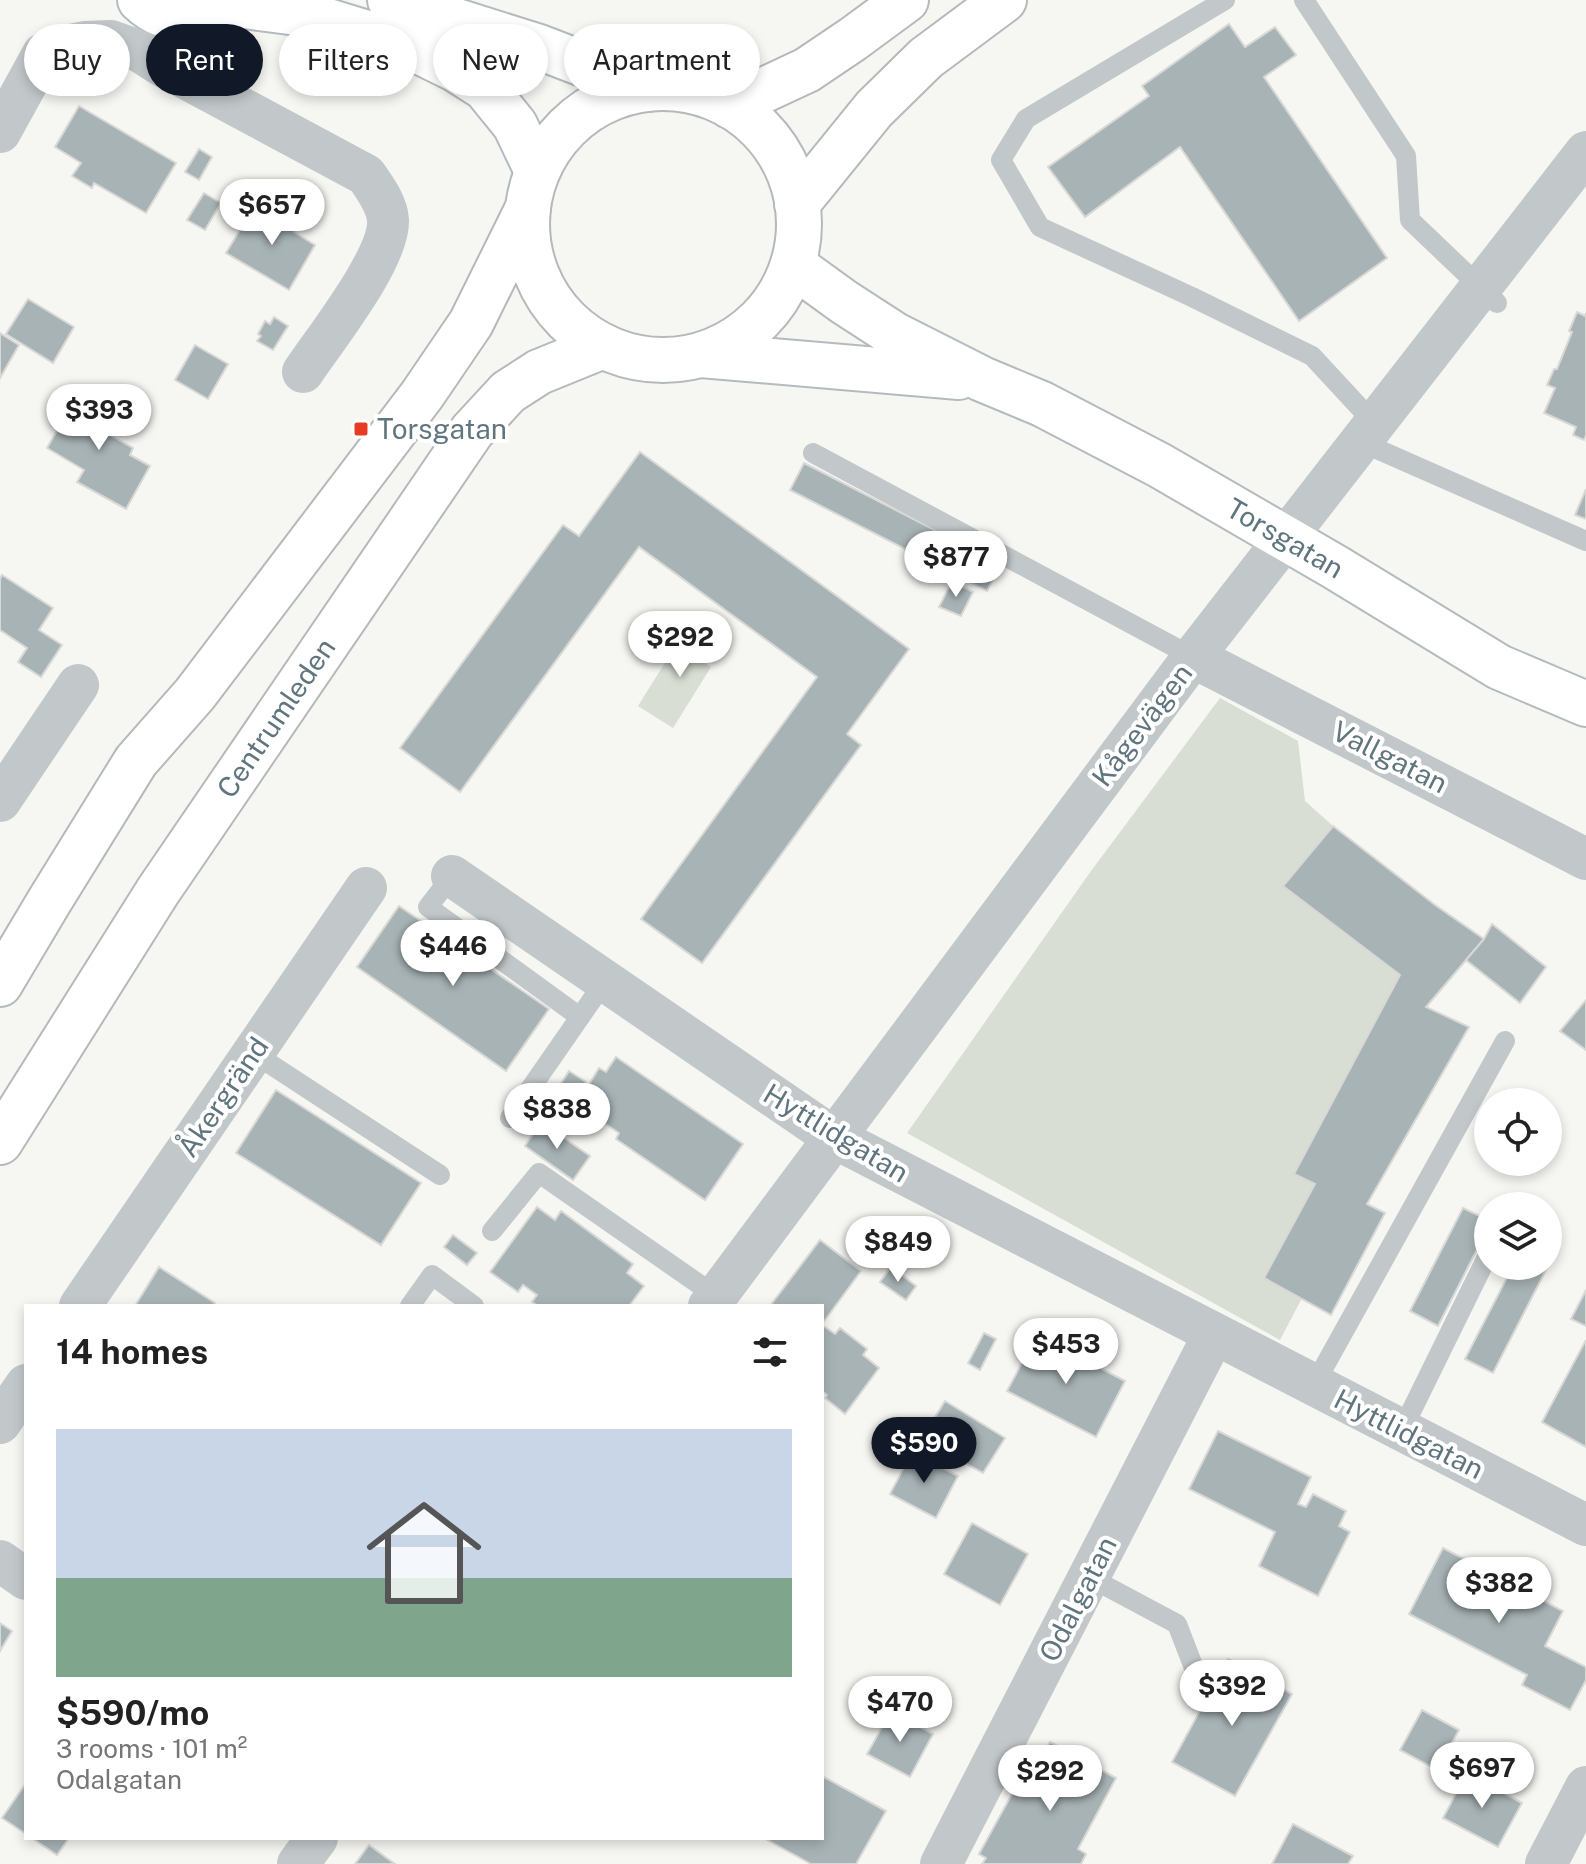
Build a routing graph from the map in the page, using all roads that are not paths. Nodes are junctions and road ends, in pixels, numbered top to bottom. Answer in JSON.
{"nodes":[{"id":1,"x":140,"y":0,"type":"edge"},
{"id":2,"x":390,"y":0,"type":"edge"},
{"id":3,"x":906,"y":0,"type":"edge"},
{"id":4,"x":1004,"y":0,"type":"edge"},
{"id":5,"x":1225,"y":0,"type":"edge"},
{"id":6,"x":1304,"y":0,"type":"edge"},
{"id":7,"x":232,"y":2,"type":"edge"},
{"id":8,"x":564,"y":57,"type":"edge"},
{"id":9,"x":619,"y":96,"type":"edge"},
{"id":10,"x":704,"y":96,"type":"edge"},
{"id":11,"x":730,"y":106,"type":"junction"},
{"id":12,"x":0,"y":132,"type":"edge"},
{"id":13,"x":1586,"y":152,"type":"edge"},
{"id":14,"x":533,"y":189,"type":"junction"},
{"id":15,"x":797,"y":204,"type":"junction"},
{"id":16,"x":793,"y":265,"type":"junction"},
{"id":17,"x":1489,"y":295,"type":"junction"},
{"id":18,"x":603,"y":346,"type":"junction"},
{"id":19,"x":701,"y":355,"type":"junction"},
{"id":20,"x":303,"y":372,"type":"dead end"},
{"id":21,"x":982,"y":379,"type":"junction"},
{"id":22,"x":1368,"y":433,"type":"junction"},
{"id":23,"x":813,"y":453,"type":"dead end"},
{"id":24,"x":1284,"y":538,"type":"junction"},
{"id":25,"x":1586,"y":541,"type":"edge"},
{"id":26,"x":1193,"y":657,"type":"junction"},
{"id":27,"x":78,"y":685,"type":"dead end"},
{"id":28,"x":1586,"y":704,"type":"edge"},
{"id":29,"x":0,"y":801,"type":"edge"},
{"id":30,"x":1586,"y":859,"type":"edge"},
{"id":31,"x":452,"y":876,"type":"joint"},
{"id":32,"x":366,"y":888,"type":"dead end"},
{"id":33,"x":605,"y":981,"type":"junction"},
{"id":34,"x":0,"y":984,"type":"edge"},
{"id":35,"x":580,"y":1017,"type":"junction"},
{"id":36,"x":1505,"y":1041,"type":"dead end"},
{"id":37,"x":253,"y":1053,"type":"junction"},
{"id":38,"x":510,"y":1118,"type":"dead end"},
{"id":39,"x":833,"y":1137,"type":"junction"},
{"id":40,"x":0,"y":1142,"type":"edge"},
{"id":41,"x":440,"y":1175,"type":"dead end"},
{"id":42,"x":492,"y":1231,"type":"dead end"},
{"id":43,"x":1476,"y":1280,"type":"edge"},
{"id":44,"x":712,"y":1301,"type":"edge"},
{"id":45,"x":81,"y":1304,"type":"edge"},
{"id":46,"x":411,"y":1304,"type":"edge"},
{"id":47,"x":471,"y":1304,"type":"edge"},
{"id":48,"x":1214,"y":1334,"type":"junction"},
{"id":49,"x":1314,"y":1385,"type":"junction"},
{"id":50,"x":24,"y":1388,"type":"edge"},
{"id":51,"x":0,"y":1423,"type":"edge"},
{"id":52,"x":1402,"y":1430,"type":"junction"},
{"id":53,"x":1586,"y":1525,"type":"edge"},
{"id":54,"x":0,"y":1561,"type":"edge"},
{"id":55,"x":1089,"y":1577,"type":"junction"},
{"id":56,"x":24,"y":1578,"type":"edge"},
{"id":57,"x":1201,"y":1686,"type":"dead end"},
{"id":58,"x":1586,"y":1787,"type":"edge"},
{"id":59,"x":316,"y":1840,"type":"edge"},
{"id":60,"x":298,"y":1864,"type":"edge"},
{"id":61,"x":941,"y":1864,"type":"edge"},
{"id":62,"x":1546,"y":1864,"type":"edge"}],
"edges":[{"from":1,"to":7,"type":"main road"},
{"from":2,"to":8,"type":"main road"},
{"from":3,"to":11,"type":"main road"},
{"from":4,"to":15,"type":"main road"},
{"from":5,"to":22,"type":"lane"},
{"from":6,"to":17,"type":"lane"},
{"from":7,"to":14,"type":"main road"},
{"from":9,"to":14,"type":"main road"},
{"from":10,"to":11,"type":"main road"},
{"from":11,"to":15,"type":"main road"},
{"from":12,"to":20,"type":"street"},
{"from":13,"to":17,"type":"street","name":"Kågevägen"},
{"from":14,"to":18,"type":"main road"},
{"from":14,"to":34,"type":"main road"},
{"from":15,"to":16,"type":"main road"},
{"from":16,"to":19,"type":"main road"},
{"from":16,"to":21,"type":"main road","name":"Torsgatan"},
{"from":17,"to":22,"type":"street","name":"Kågevägen"},
{"from":18,"to":19,"type":"main road"},
{"from":18,"to":40,"type":"main road","name":"Centrumleden"},
{"from":19,"to":21,"type":"main road","name":"Torsgatan"},
{"from":21,"to":24,"type":"main road","name":"Torsgatan"},
{"from":22,"to":24,"type":"street","name":"Kågevägen"},
{"from":22,"to":25,"type":"lane"},
{"from":23,"to":26,"type":"lane"},
{"from":24,"to":26,"type":"street","name":"Kågevägen"},
{"from":24,"to":28,"type":"main road","name":"Torsgatan"},
{"from":26,"to":30,"type":"street","name":"Vallgatan"},
{"from":26,"to":39,"type":"street","name":"Kågevägen"},
{"from":27,"to":29,"type":"street"},
{"from":31,"to":33,"type":"street","name":"Hyttlidgatan"},
{"from":31,"to":35,"type":"lane"},
{"from":32,"to":37,"type":"street","name":"Åkergränd"},
{"from":33,"to":35,"type":"lane"},
{"from":33,"to":39,"type":"street","name":"Hyttlidgatan"},
{"from":35,"to":38,"type":"lane"},
{"from":36,"to":49,"type":"lane"},
{"from":37,"to":41,"type":"lane"},
{"from":37,"to":45,"type":"street","name":"Åkergränd"},
{"from":39,"to":44,"type":"street","name":"Kågevägen"},
{"from":39,"to":48,"type":"street","name":"Hyttlidgatan"},
{"from":42,"to":44,"type":"lane"},
{"from":43,"to":52,"type":"lane"},
{"from":46,"to":47,"type":"lane"},
{"from":48,"to":49,"type":"street","name":"Hyttlidgatan"},
{"from":48,"to":55,"type":"street","name":"Odalgatan"},
{"from":49,"to":52,"type":"street","name":"Hyttlidgatan"},
{"from":50,"to":51,"type":"street"},
{"from":52,"to":53,"type":"street","name":"Hyttlidgatan"},
{"from":54,"to":56,"type":"street"},
{"from":55,"to":57,"type":"lane"},
{"from":55,"to":61,"type":"street","name":"Odalgatan"},
{"from":58,"to":62,"type":"street"},
{"from":59,"to":60,"type":"street"}]}
